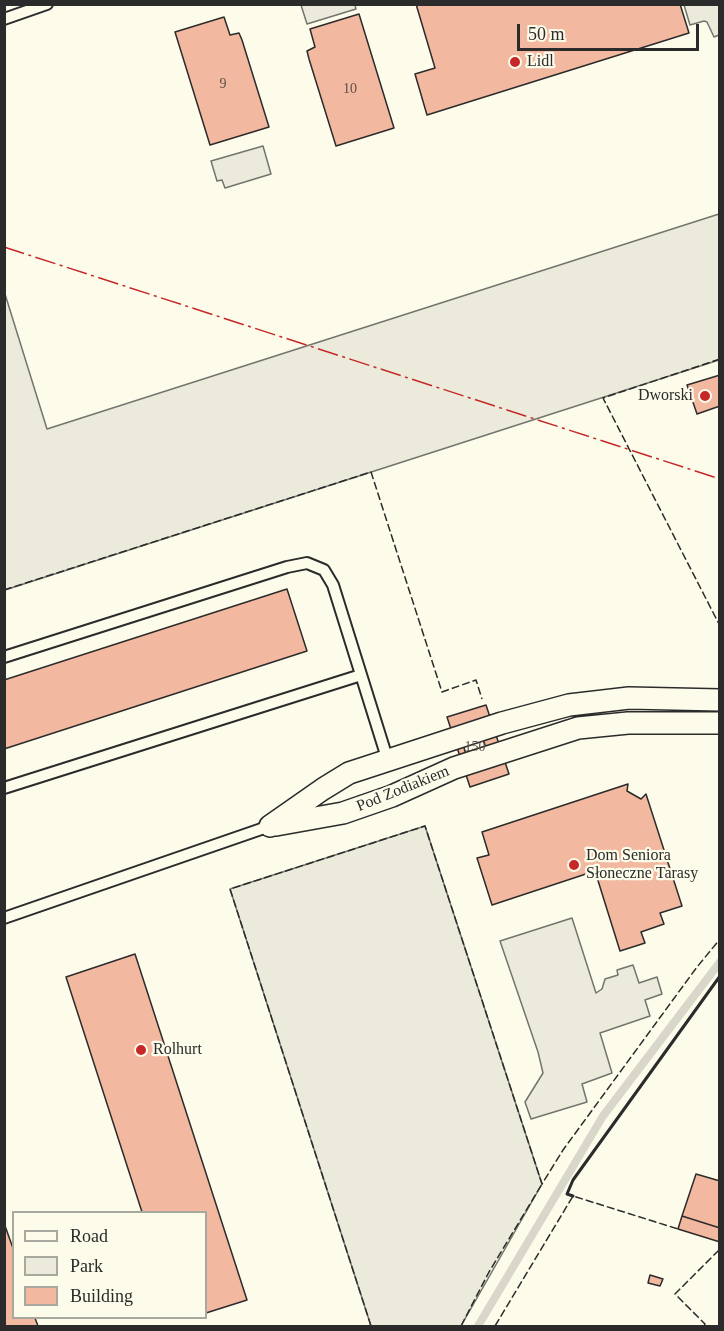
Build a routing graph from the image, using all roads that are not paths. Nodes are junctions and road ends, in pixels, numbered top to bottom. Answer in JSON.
{"nodes":[{"id":1,"x":47,"y":4,"type":"edge"},
{"id":2,"x":4,"y":19,"type":"edge"},
{"id":3,"x":4,"y":657,"type":"edge"},
{"id":4,"x":361,"y":675,"type":"junction"},
{"id":5,"x":720,"y":700,"type":"edge"},
{"id":6,"x":720,"y":723,"type":"edge"},
{"id":7,"x":388,"y":760,"type":"junction"},
{"id":8,"x":4,"y":788,"type":"edge"},
{"id":9,"x":270,"y":826,"type":"junction"},
{"id":10,"x":4,"y":918,"type":"edge"}],
"edges":[{"from":1,"to":2,"type":"lane"},
{"from":3,"to":4,"type":"lane"},
{"from":4,"to":7,"type":"lane"},
{"from":4,"to":8,"type":"lane"},
{"from":5,"to":7,"type":"street","name":"Pod Zodiakiem"},
{"from":6,"to":9,"type":"street","name":"Pod Zodiakiem"},
{"from":7,"to":9,"type":"street","name":"Pod Zodiakiem"},
{"from":9,"to":10,"type":"lane"}]}
